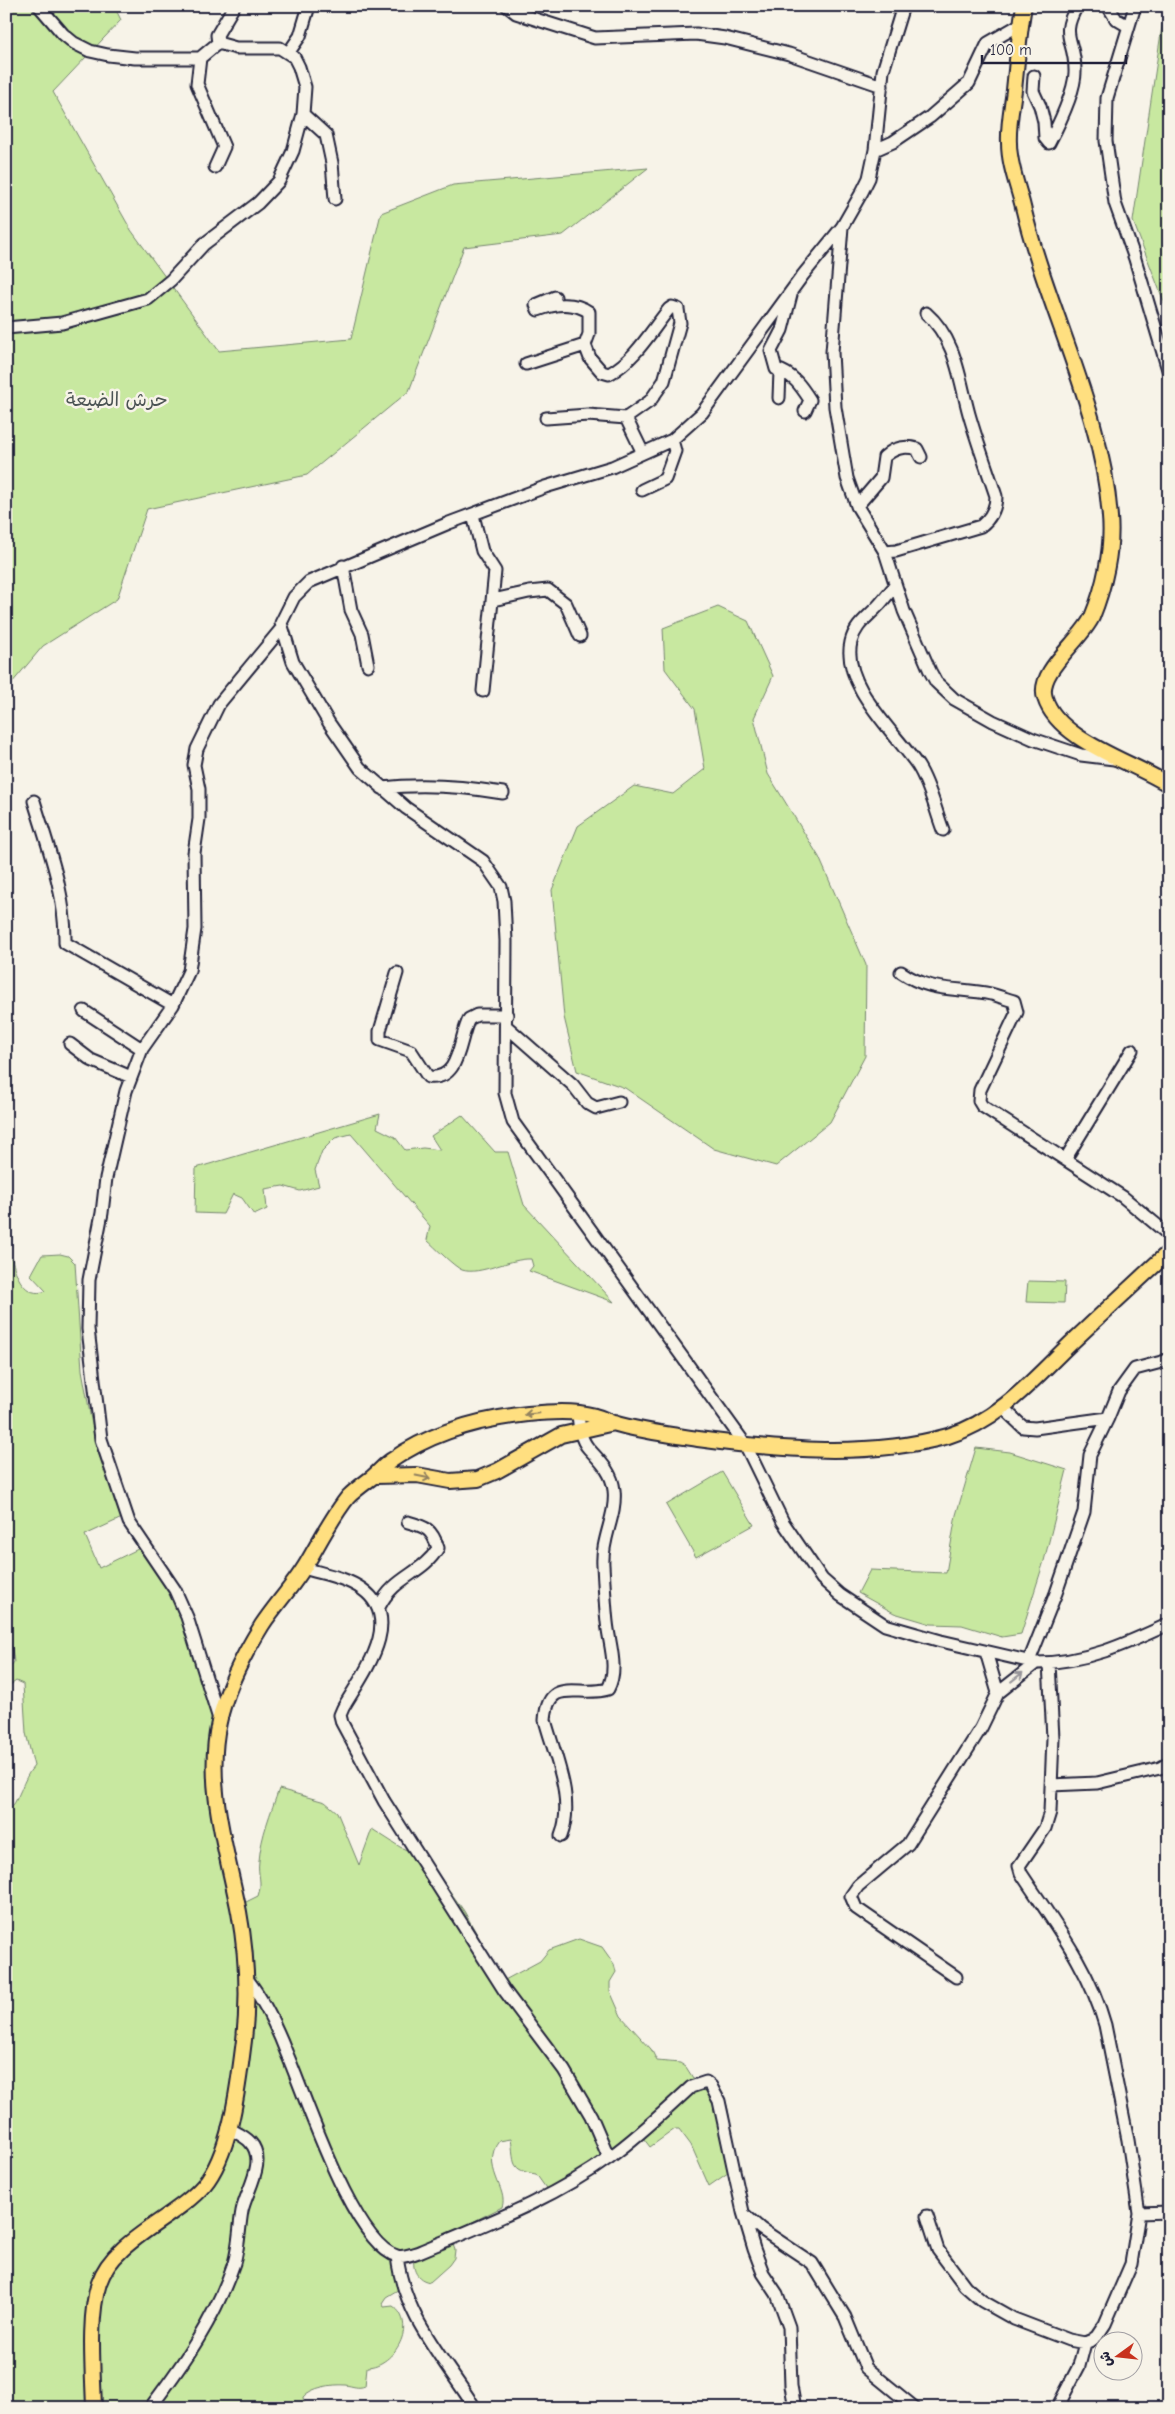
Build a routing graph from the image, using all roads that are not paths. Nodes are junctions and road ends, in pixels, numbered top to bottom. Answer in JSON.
{"nodes":[{"id":1,"x":39,"y":6,"type":"edge"},
{"id":2,"x":234,"y":6,"type":"edge"},
{"id":3,"x":309,"y":6,"type":"edge"},
{"id":4,"x":507,"y":6,"type":"edge"},
{"id":5,"x":903,"y":6,"type":"edge"},
{"id":6,"x":1024,"y":6,"type":"edge"},
{"id":7,"x":1077,"y":6,"type":"edge"},
{"id":8,"x":1108,"y":6,"type":"edge"},
{"id":9,"x":1135,"y":6,"type":"edge"},
{"id":10,"x":1021,"y":24,"type":"junction"},
{"id":11,"x":1128,"y":26,"type":"junction"},
{"id":12,"x":218,"y":43,"type":"junction"},
{"id":13,"x":289,"y":52,"type":"junction"},
{"id":14,"x":200,"y":58,"type":"junction"},
{"id":15,"x":1034,"y":76,"type":"dead end"},
{"id":16,"x":882,"y":86,"type":"junction"},
{"id":17,"x":303,"y":114,"type":"junction"},
{"id":18,"x":875,"y":150,"type":"junction"},
{"id":19,"x":215,"y":167,"type":"dead end"},
{"id":20,"x":335,"y":199,"type":"dead end"},
{"id":21,"x":842,"y":227,"type":"junction"},
{"id":22,"x":793,"y":289,"type":"junction"},
{"id":23,"x":555,"y":297,"type":"dead end"},
{"id":24,"x":926,"y":313,"type":"dead end"},
{"id":25,"x":6,"y":328,"type":"edge"},
{"id":26,"x":584,"y":345,"type":"junction"},
{"id":27,"x":526,"y":364,"type":"dead end"},
{"id":28,"x":780,"y":370,"type":"junction"},
{"id":29,"x":1169,"y":373,"type":"edge"},
{"id":30,"x":779,"y":398,"type":"dead end"},
{"id":31,"x":805,"y":411,"type":"dead end"},
{"id":32,"x":546,"y":418,"type":"dead end"},
{"id":33,"x":626,"y":418,"type":"junction"},
{"id":34,"x":672,"y":440,"type":"junction"},
{"id":35,"x":643,"y":453,"type":"junction"},
{"id":36,"x":921,"y":457,"type":"dead end"},
{"id":37,"x":642,"y":490,"type":"dead end"},
{"id":38,"x":857,"y":506,"type":"junction"},
{"id":39,"x":473,"y":515,"type":"junction"},
{"id":40,"x":885,"y":552,"type":"junction"},
{"id":41,"x":343,"y":566,"type":"junction"},
{"id":42,"x":895,"y":586,"type":"junction"},
{"id":43,"x":493,"y":600,"type":"junction"},
{"id":44,"x":281,"y":629,"type":"junction"},
{"id":45,"x":580,"y":636,"type":"dead end"},
{"id":46,"x":368,"y":665,"type":"dead end"},
{"id":47,"x":484,"y":691,"type":"dead end"},
{"id":48,"x":1121,"y":760,"type":"junction"},
{"id":49,"x":1169,"y":786,"type":"edge"},
{"id":50,"x":382,"y":788,"type":"junction"},
{"id":51,"x":503,"y":793,"type":"dead end"},
{"id":52,"x":34,"y":801,"type":"dead end"},
{"id":53,"x":943,"y":830,"type":"dead end"},
{"id":54,"x":901,"y":972,"type":"dead end"},
{"id":55,"x":398,"y":973,"type":"dead end"},
{"id":56,"x":173,"y":1005,"type":"junction"},
{"id":57,"x":84,"y":1011,"type":"dead end"},
{"id":58,"x":507,"y":1021,"type":"junction"},
{"id":59,"x":70,"y":1044,"type":"dead end"},
{"id":60,"x":142,"y":1049,"type":"junction"},
{"id":61,"x":1132,"y":1050,"type":"dead end"},
{"id":62,"x":131,"y":1077,"type":"junction"},
{"id":63,"x":619,"y":1102,"type":"dead end"},
{"id":64,"x":1066,"y":1158,"type":"junction"},
{"id":65,"x":1169,"y":1235,"type":"edge"},
{"id":66,"x":1169,"y":1252,"type":"edge"},
{"id":67,"x":1169,"y":1360,"type":"edge"},
{"id":68,"x":1002,"y":1407,"type":"junction"},
{"id":69,"x":558,"y":1412,"type":"junction"},
{"id":70,"x":578,"y":1413,"type":"junction"},
{"id":71,"x":1108,"y":1418,"type":"junction"},
{"id":72,"x":614,"y":1423,"type":"junction"},
{"id":73,"x":579,"y":1430,"type":"junction"},
{"id":74,"x":561,"y":1435,"type":"junction"},
{"id":75,"x":744,"y":1444,"type":"junction"},
{"id":76,"x":375,"y":1476,"type":"junction"},
{"id":77,"x":408,"y":1522,"type":"dead end"},
{"id":78,"x":304,"y":1568,"type":"junction"},
{"id":79,"x":379,"y":1607,"type":"junction"},
{"id":80,"x":1169,"y":1624,"type":"edge"},
{"id":81,"x":986,"y":1652,"type":"junction"},
{"id":82,"x":1032,"y":1662,"type":"junction"},
{"id":83,"x":1049,"y":1663,"type":"junction"},
{"id":84,"x":998,"y":1693,"type":"junction"},
{"id":85,"x":219,"y":1719,"type":"junction"},
{"id":86,"x":1169,"y":1764,"type":"edge"},
{"id":87,"x":1051,"y":1785,"type":"junction"},
{"id":88,"x":561,"y":1836,"type":"dead end"},
{"id":89,"x":956,"y":1977,"type":"dead end"},
{"id":90,"x":248,"y":1980,"type":"junction"},
{"id":91,"x":228,"y":2128,"type":"junction"},
{"id":92,"x":609,"y":2158,"type":"junction"},
{"id":93,"x":743,"y":2212,"type":"junction"},
{"id":94,"x":1169,"y":2212,"type":"edge"},
{"id":95,"x":1139,"y":2213,"type":"junction"},
{"id":96,"x":927,"y":2216,"type":"dead end"},
{"id":97,"x":397,"y":2256,"type":"junction"},
{"id":98,"x":1085,"y":2343,"type":"junction"},
{"id":99,"x":94,"y":2408,"type":"edge"},
{"id":100,"x":150,"y":2408,"type":"edge"},
{"id":101,"x":474,"y":2408,"type":"edge"},
{"id":102,"x":795,"y":2408,"type":"edge"},
{"id":103,"x":915,"y":2408,"type":"edge"},
{"id":104,"x":1057,"y":2408,"type":"edge"}],
"edges":[{"from":1,"to":14,"type":"street"},
{"from":2,"to":12,"type":"street"},
{"from":3,"to":13,"type":"street"},
{"from":4,"to":16,"type":"street"},
{"from":5,"to":16,"type":"street"},
{"from":6,"to":10,"type":"main road"},
{"from":7,"to":15,"type":"street"},
{"from":8,"to":11,"type":"street"},
{"from":9,"to":11,"type":"street"},
{"from":10,"to":18,"type":"street"},
{"from":10,"to":48,"type":"main road"},
{"from":11,"to":29,"type":"street"},
{"from":12,"to":13,"type":"street"},
{"from":12,"to":14,"type":"street"},
{"from":13,"to":17,"type":"street"},
{"from":14,"to":19,"type":"street"},
{"from":16,"to":18,"type":"street"},
{"from":17,"to":20,"type":"street"},
{"from":17,"to":25,"type":"street"},
{"from":18,"to":21,"type":"street"},
{"from":21,"to":22,"type":"street"},
{"from":21,"to":38,"type":"street"},
{"from":22,"to":28,"type":"street"},
{"from":22,"to":34,"type":"street"},
{"from":23,"to":26,"type":"street"},
{"from":24,"to":40,"type":"street"},
{"from":26,"to":27,"type":"street"},
{"from":26,"to":33,"type":"street"},
{"from":28,"to":30,"type":"street"},
{"from":28,"to":31,"type":"street"},
{"from":32,"to":33,"type":"street"},
{"from":33,"to":35,"type":"street"},
{"from":34,"to":35,"type":"street"},
{"from":34,"to":37,"type":"street"},
{"from":35,"to":39,"type":"street"},
{"from":36,"to":38,"type":"street"},
{"from":38,"to":40,"type":"street"},
{"from":39,"to":41,"type":"street"},
{"from":39,"to":43,"type":"street"},
{"from":40,"to":42,"type":"street"},
{"from":41,"to":44,"type":"street"},
{"from":41,"to":46,"type":"street"},
{"from":42,"to":48,"type":"street"},
{"from":42,"to":53,"type":"street"},
{"from":43,"to":45,"type":"street"},
{"from":43,"to":47,"type":"street"},
{"from":44,"to":50,"type":"street"},
{"from":44,"to":56,"type":"street"},
{"from":48,"to":49,"type":"main road"},
{"from":50,"to":51,"type":"street"},
{"from":50,"to":58,"type":"street"},
{"from":52,"to":56,"type":"street"},
{"from":54,"to":64,"type":"street"},
{"from":55,"to":58,"type":"street"},
{"from":56,"to":60,"type":"street"},
{"from":57,"to":60,"type":"street"},
{"from":58,"to":63,"type":"street"},
{"from":58,"to":75,"type":"street"},
{"from":59,"to":62,"type":"street"},
{"from":60,"to":62,"type":"street"},
{"from":61,"to":64,"type":"street"},
{"from":62,"to":85,"type":"street"},
{"from":64,"to":65,"type":"street"},
{"from":66,"to":68,"type":"main road"},
{"from":67,"to":71,"type":"street"},
{"from":68,"to":71,"type":"street"},
{"from":68,"to":75,"type":"main road"},
{"from":69,"to":70,"type":"main road"},
{"from":69,"to":74,"type":"main road"},
{"from":69,"to":76,"type":"main road","one_way":true},
{"from":70,"to":72,"type":"main road"},
{"from":70,"to":73,"type":"street"},
{"from":71,"to":82,"type":"street"},
{"from":72,"to":73,"type":"main road"},
{"from":72,"to":75,"type":"main road"},
{"from":73,"to":74,"type":"main road"},
{"from":73,"to":88,"type":"street"},
{"from":76,"to":74,"type":"main road","one_way":true},
{"from":75,"to":81,"type":"street"},
{"from":76,"to":78,"type":"main road"},
{"from":77,"to":79,"type":"street"},
{"from":78,"to":79,"type":"street"},
{"from":78,"to":85,"type":"main road"},
{"from":79,"to":92,"type":"street"},
{"from":80,"to":83,"type":"street"},
{"from":81,"to":82,"type":"street"},
{"from":81,"to":84,"type":"street"},
{"from":82,"to":83,"type":"street"},
{"from":84,"to":82,"type":"street","one_way":true},
{"from":83,"to":87,"type":"street"},
{"from":84,"to":89,"type":"street"},
{"from":85,"to":90,"type":"main road"},
{"from":86,"to":87,"type":"street"},
{"from":87,"to":95,"type":"street"},
{"from":90,"to":91,"type":"main road"},
{"from":90,"to":97,"type":"street"},
{"from":91,"to":99,"type":"main road"},
{"from":91,"to":100,"type":"street"},
{"from":92,"to":93,"type":"street"},
{"from":92,"to":97,"type":"street"},
{"from":93,"to":102,"type":"street"},
{"from":93,"to":103,"type":"street"},
{"from":94,"to":95,"type":"street"},
{"from":95,"to":98,"type":"street"},
{"from":96,"to":98,"type":"street"},
{"from":97,"to":101,"type":"street"},
{"from":98,"to":104,"type":"street"}]}
